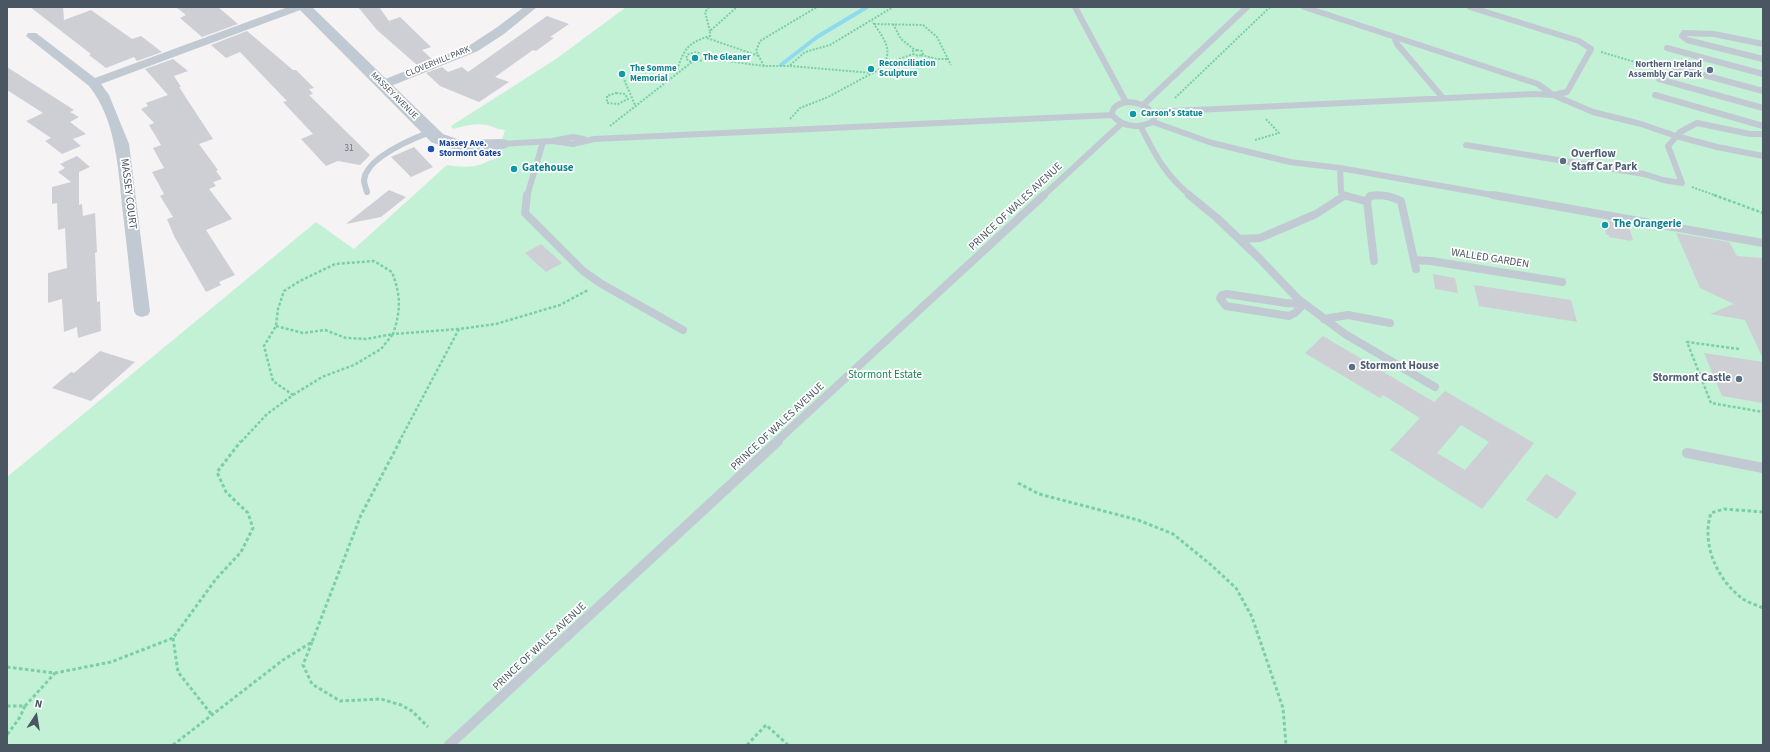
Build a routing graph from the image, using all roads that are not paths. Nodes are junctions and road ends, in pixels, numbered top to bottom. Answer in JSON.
{"nodes":[{"id":1,"x":299,"y":7,"type":"edge"},
{"id":2,"x":304,"y":7,"type":"edge"},
{"id":3,"x":531,"y":7,"type":"edge"},
{"id":4,"x":1075,"y":7,"type":"edge"},
{"id":5,"x":1247,"y":7,"type":"edge"},
{"id":6,"x":1304,"y":7,"type":"edge"},
{"id":7,"x":1470,"y":7,"type":"edge"},
{"id":8,"x":32,"y":36,"type":"dead end"},
{"id":9,"x":1397,"y":38,"type":"junction"},
{"id":10,"x":1763,"y":44,"type":"edge"},
{"id":11,"x":1667,"y":48,"type":"dead end"},
{"id":12,"x":1763,"y":59,"type":"edge"},
{"id":13,"x":1663,"y":64,"type":"dead end"},
{"id":14,"x":1763,"y":74,"type":"edge"},
{"id":15,"x":1659,"y":80,"type":"dead end"},
{"id":16,"x":93,"y":83,"type":"junction"},
{"id":17,"x":382,"y":85,"type":"junction"},
{"id":18,"x":1763,"y":91,"type":"edge"},
{"id":19,"x":1553,"y":95,"type":"junction"},
{"id":20,"x":1655,"y":95,"type":"dead end"},
{"id":21,"x":1443,"y":98,"type":"junction"},
{"id":22,"x":1126,"y":102,"type":"junction"},
{"id":23,"x":1142,"y":104,"type":"junction"},
{"id":24,"x":1763,"y":108,"type":"edge"},
{"id":25,"x":1153,"y":112,"type":"junction"},
{"id":26,"x":1112,"y":115,"type":"junction"},
{"id":27,"x":1152,"y":122,"type":"junction"},
{"id":28,"x":1122,"y":124,"type":"junction"},
{"id":29,"x":1141,"y":126,"type":"junction"},
{"id":30,"x":1763,"y":126,"type":"edge"},
{"id":31,"x":430,"y":132,"type":"junction"},
{"id":32,"x":1763,"y":134,"type":"edge"},
{"id":33,"x":1676,"y":136,"type":"junction"},
{"id":34,"x":543,"y":142,"type":"junction"},
{"id":35,"x":501,"y":144,"type":"joint"},
{"id":36,"x":1466,"y":145,"type":"dead end"},
{"id":37,"x":1763,"y":156,"type":"edge"},
{"id":38,"x":1340,"y":168,"type":"junction"},
{"id":39,"x":367,"y":192,"type":"dead end"},
{"id":40,"x":1344,"y":196,"type":"junction"},
{"id":41,"x":1367,"y":201,"type":"junction"},
{"id":42,"x":1239,"y":239,"type":"junction"},
{"id":43,"x":1763,"y":243,"type":"edge"},
{"id":44,"x":1414,"y":260,"type":"junction"},
{"id":45,"x":1374,"y":261,"type":"dead end"},
{"id":46,"x":1416,"y":270,"type":"dead end"},
{"id":47,"x":1562,"y":282,"type":"dead end"},
{"id":48,"x":1304,"y":304,"type":"junction"},
{"id":49,"x":142,"y":311,"type":"dead end"},
{"id":50,"x":1324,"y":319,"type":"junction"},
{"id":51,"x":1390,"y":323,"type":"dead end"},
{"id":52,"x":683,"y":330,"type":"dead end"},
{"id":53,"x":1435,"y":387,"type":"dead end"},
{"id":54,"x":1687,"y":453,"type":"dead end"},
{"id":55,"x":1763,"y":468,"type":"edge"},
{"id":56,"x":449,"y":745,"type":"edge"}],
"edges":[{"from":1,"to":16,"type":"street"},
{"from":2,"to":17,"type":"street","name":"MASSEY AVENUE"},
{"from":3,"to":17,"type":"street","name":"CLOVERHILL PARK"},
{"from":4,"to":22,"type":"lane"},
{"from":5,"to":23,"type":"lane"},
{"from":6,"to":9,"type":"lane"},
{"from":7,"to":19,"type":"lane"},
{"from":8,"to":16,"type":"street","name":"MASSEY COURT"},
{"from":9,"to":19,"type":"lane"},
{"from":9,"to":21,"type":"lane"},
{"from":10,"to":12,"type":"lane"},
{"from":11,"to":14,"type":"lane"},
{"from":13,"to":18,"type":"lane"},
{"from":15,"to":24,"type":"lane"},
{"from":16,"to":49,"type":"street","name":"MASSEY COURT"},
{"from":17,"to":31,"type":"street","name":"MASSEY AVENUE"},
{"from":19,"to":21,"type":"lane"},
{"from":19,"to":33,"type":"lane"},
{"from":20,"to":30,"type":"lane"},
{"from":21,"to":25,"type":"lane"},
{"from":22,"to":23,"type":"lane"},
{"from":22,"to":26,"type":"lane"},
{"from":23,"to":25,"type":"lane"},
{"from":25,"to":27,"type":"lane"},
{"from":26,"to":28,"type":"lane"},
{"from":26,"to":34,"type":"lane"},
{"from":27,"to":29,"type":"lane"},
{"from":27,"to":38,"type":"lane"},
{"from":28,"to":29,"type":"lane"},
{"from":28,"to":56,"type":"lane","name":"PRINCE OF WALES AVENUE"},
{"from":29,"to":42,"type":"lane"},
{"from":31,"to":35,"type":"street","name":"MASSEY AVENUE"},
{"from":31,"to":39,"type":"lane"},
{"from":32,"to":33,"type":"lane"},
{"from":33,"to":36,"type":"lane"},
{"from":33,"to":37,"type":"lane"},
{"from":34,"to":35,"type":"lane"},
{"from":34,"to":52,"type":"lane"},
{"from":38,"to":40,"type":"lane"},
{"from":38,"to":43,"type":"lane"},
{"from":40,"to":41,"type":"lane"},
{"from":40,"to":42,"type":"lane"},
{"from":41,"to":44,"type":"lane"},
{"from":41,"to":45,"type":"lane"},
{"from":42,"to":48,"type":"lane"},
{"from":44,"to":46,"type":"lane"},
{"from":44,"to":47,"type":"lane","name":"WALLED GARDEN"},
{"from":48,"to":48,"type":"lane"},
{"from":48,"to":50,"type":"lane"},
{"from":50,"to":51,"type":"lane"},
{"from":50,"to":53,"type":"lane"},
{"from":54,"to":55,"type":"lane"}]}
